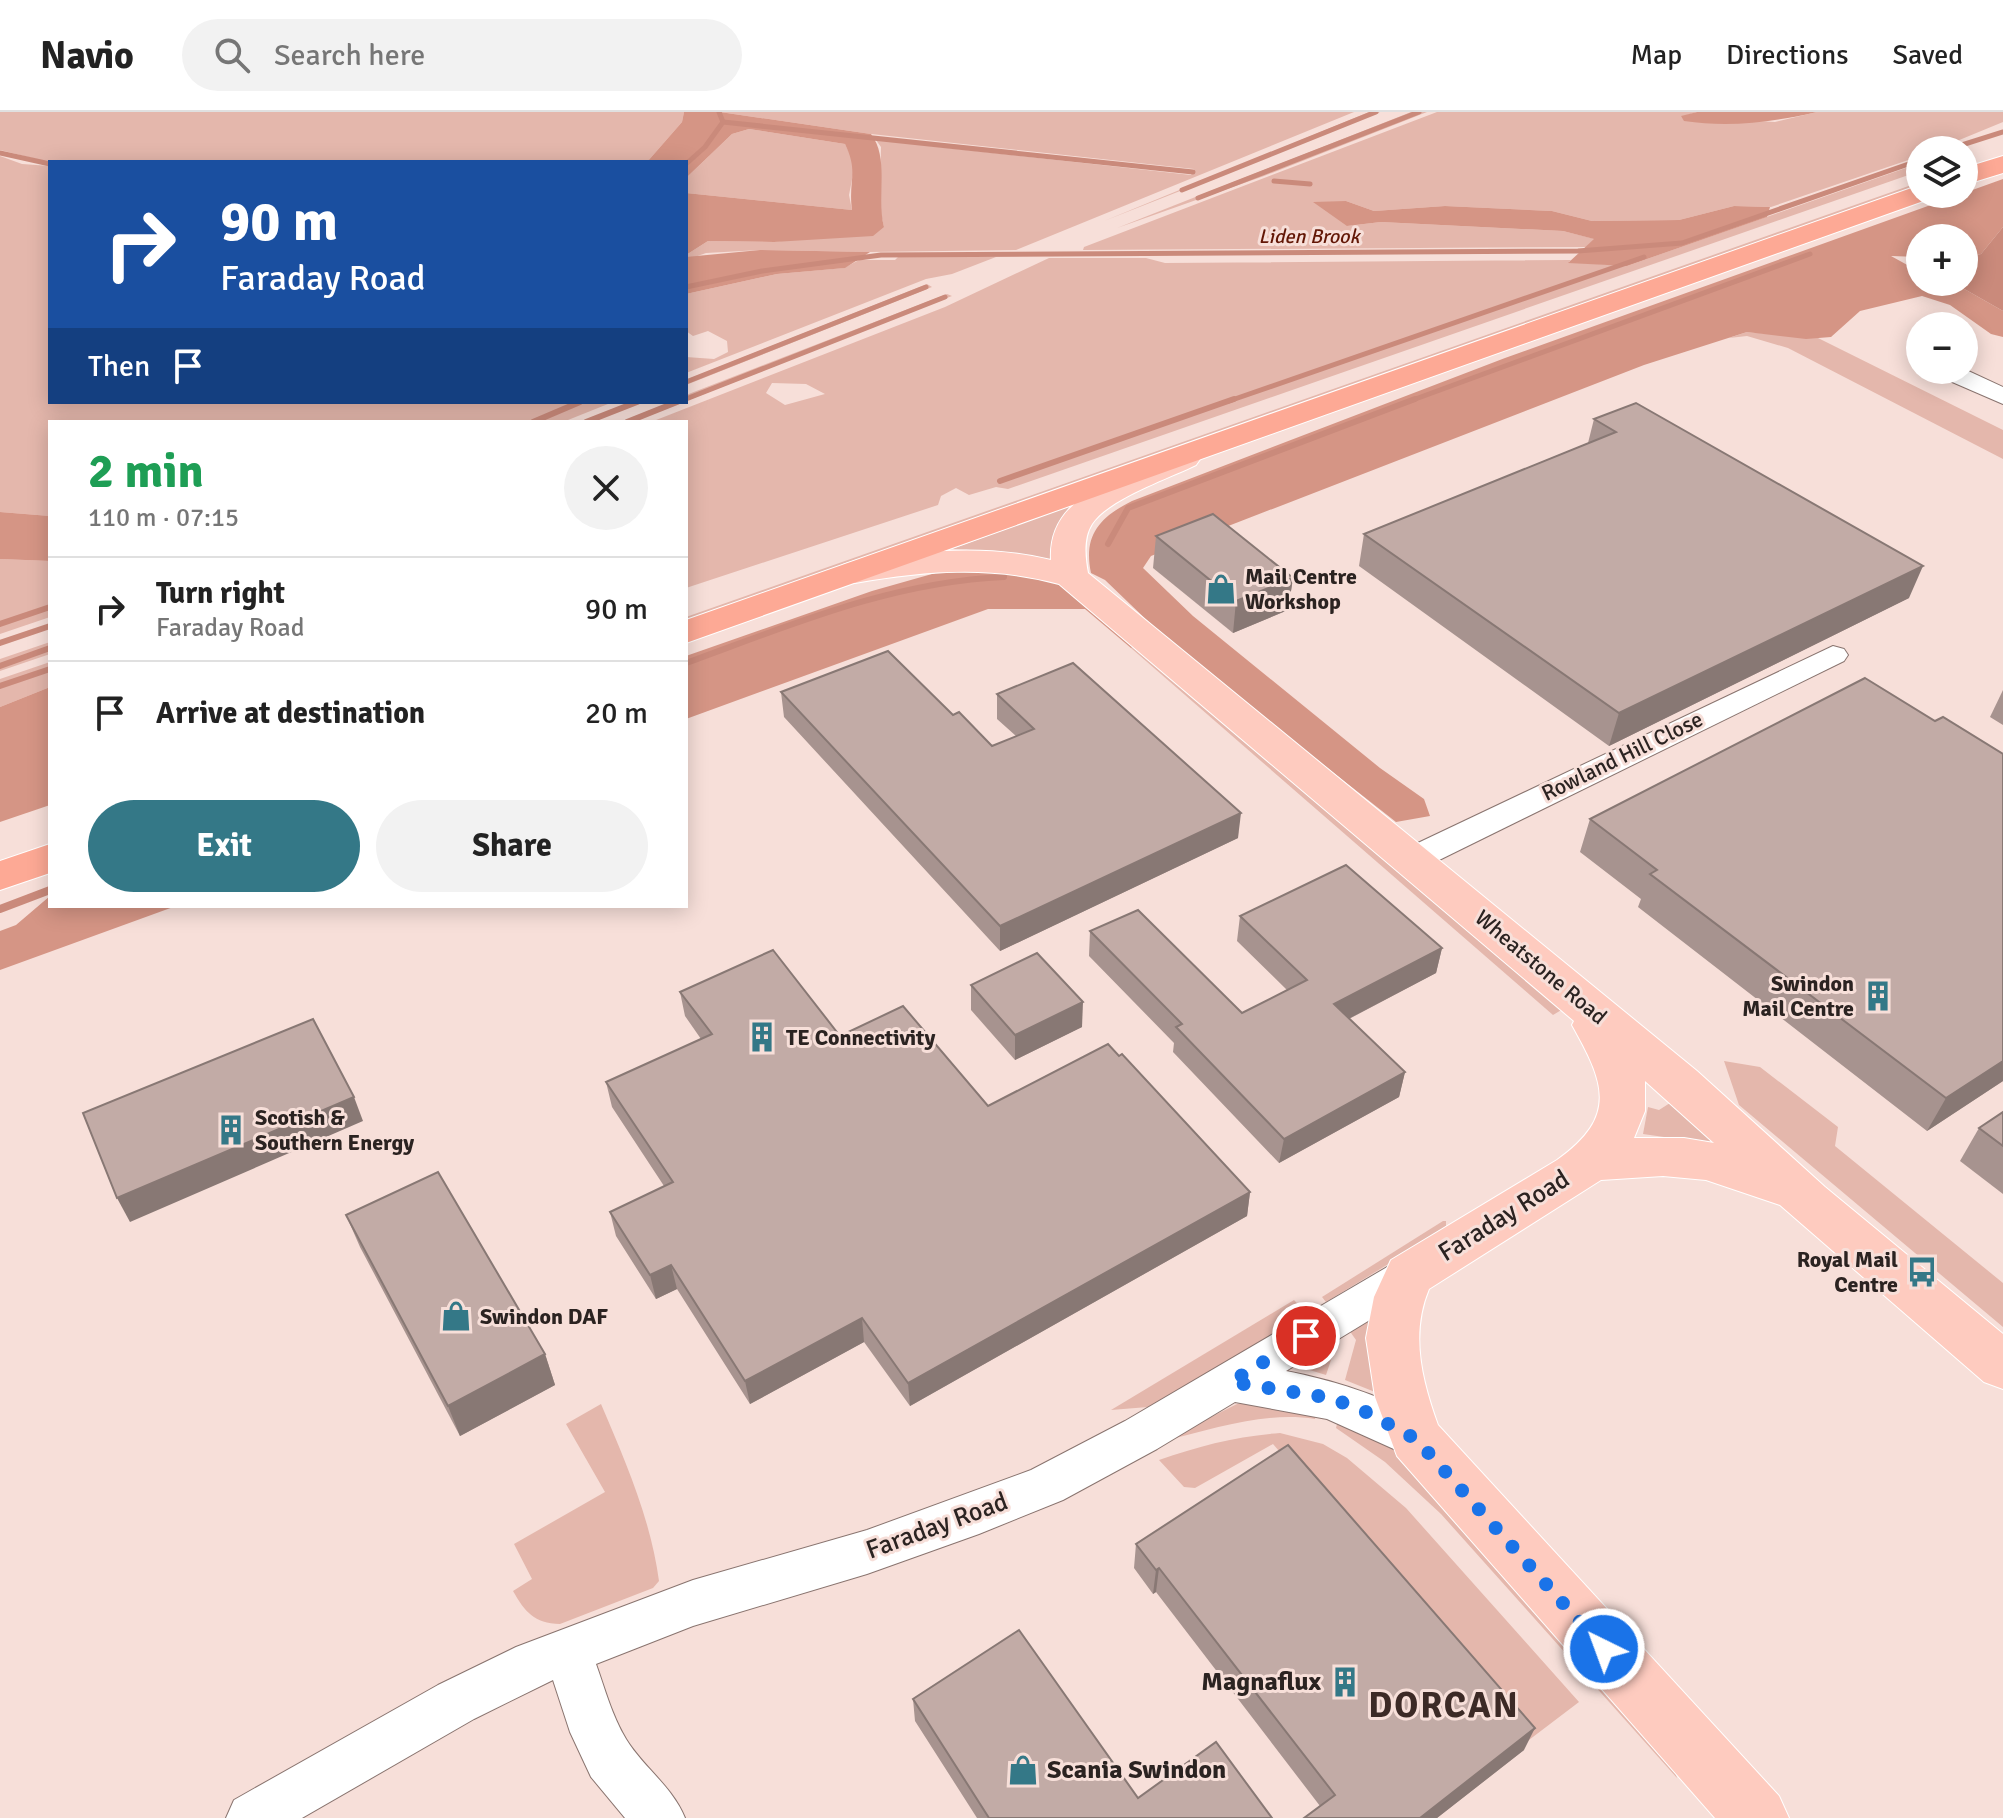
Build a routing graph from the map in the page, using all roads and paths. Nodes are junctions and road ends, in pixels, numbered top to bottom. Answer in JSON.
{"nodes":[{"id":1,"x":2003,"y":147,"type":"edge"},
{"id":2,"x":1978,"y":156,"type":"edge"},
{"id":3,"x":2003,"y":164,"type":"edge"},
{"id":4,"x":1978,"y":172,"type":"edge"},
{"id":5,"x":1906,"y":181,"type":"edge"},
{"id":6,"x":1906,"y":198,"type":"edge"},
{"id":7,"x":1976,"y":384,"type":"edge"},
{"id":8,"x":2003,"y":396,"type":"edge"},
{"id":9,"x":1207,"y":447,"type":"junction"},
{"id":10,"x":852,"y":572,"type":"junction"},
{"id":11,"x":1071,"y":577,"type":"junction"},
{"id":12,"x":688,"y":607,"type":"edge"},
{"id":13,"x":688,"y":631,"type":"edge"},
{"id":14,"x":1833,"y":655,"type":"dead end"},
{"id":15,"x":48,"y":831,"type":"edge"},
{"id":16,"x":0,"y":848,"type":"edge"},
{"id":17,"x":48,"y":859,"type":"edge"},
{"id":18,"x":1413,"y":859,"type":"junction"},
{"id":19,"x":0,"y":876,"type":"edge"},
{"id":20,"x":1575,"y":997,"type":"junction"},
{"id":21,"x":1589,"y":1162,"type":"junction"},
{"id":22,"x":1808,"y":1201,"type":"junction"},
{"id":23,"x":1409,"y":1275,"type":"junction"},
{"id":24,"x":2003,"y":1366,"type":"edge"},
{"id":25,"x":1231,"y":1382,"type":"junction"},
{"id":26,"x":1416,"y":1439,"type":"junction"},
{"id":27,"x":567,"y":1651,"type":"junction"},
{"id":28,"x":252,"y":1818,"type":"edge"},
{"id":29,"x":659,"y":1818,"type":"edge"},
{"id":30,"x":1757,"y":1818,"type":"edge"}],
"edges":[{"from":1,"to":2,"type":"highway"},
{"from":3,"to":4,"type":"highway"},
{"from":5,"to":12,"type":"highway"},
{"from":6,"to":9,"type":"highway"},
{"from":7,"to":8,"type":"street"},
{"from":9,"to":10,"type":"highway"},
{"from":9,"to":11,"type":"main road"},
{"from":10,"to":11,"type":"main road"},
{"from":10,"to":13,"type":"highway"},
{"from":11,"to":18,"type":"main road","name":"Wheatstone Road"},
{"from":14,"to":18,"type":"street","name":"Rowland Hill Close"},
{"from":15,"to":16,"type":"highway"},
{"from":17,"to":19,"type":"highway"},
{"from":18,"to":20,"type":"main road","name":"Wheatstone Road"},
{"from":20,"to":21,"type":"main road","name":"Faraday Road"},
{"from":20,"to":22,"type":"main road","name":"Wheatstone Road"},
{"from":21,"to":22,"type":"main road","name":"Faraday Road"},
{"from":21,"to":23,"type":"main road","name":"Faraday Road"},
{"from":22,"to":24,"type":"main road","name":"Wheatstone Road"},
{"from":23,"to":25,"type":"street","name":"Faraday Road"},
{"from":23,"to":26,"type":"main road"},
{"from":25,"to":26,"type":"street"},
{"from":25,"to":27,"type":"street","name":"Faraday Road"},
{"from":26,"to":30,"type":"main road"},
{"from":27,"to":28,"type":"street","name":"Faraday Road"},
{"from":27,"to":29,"type":"street"}]}
